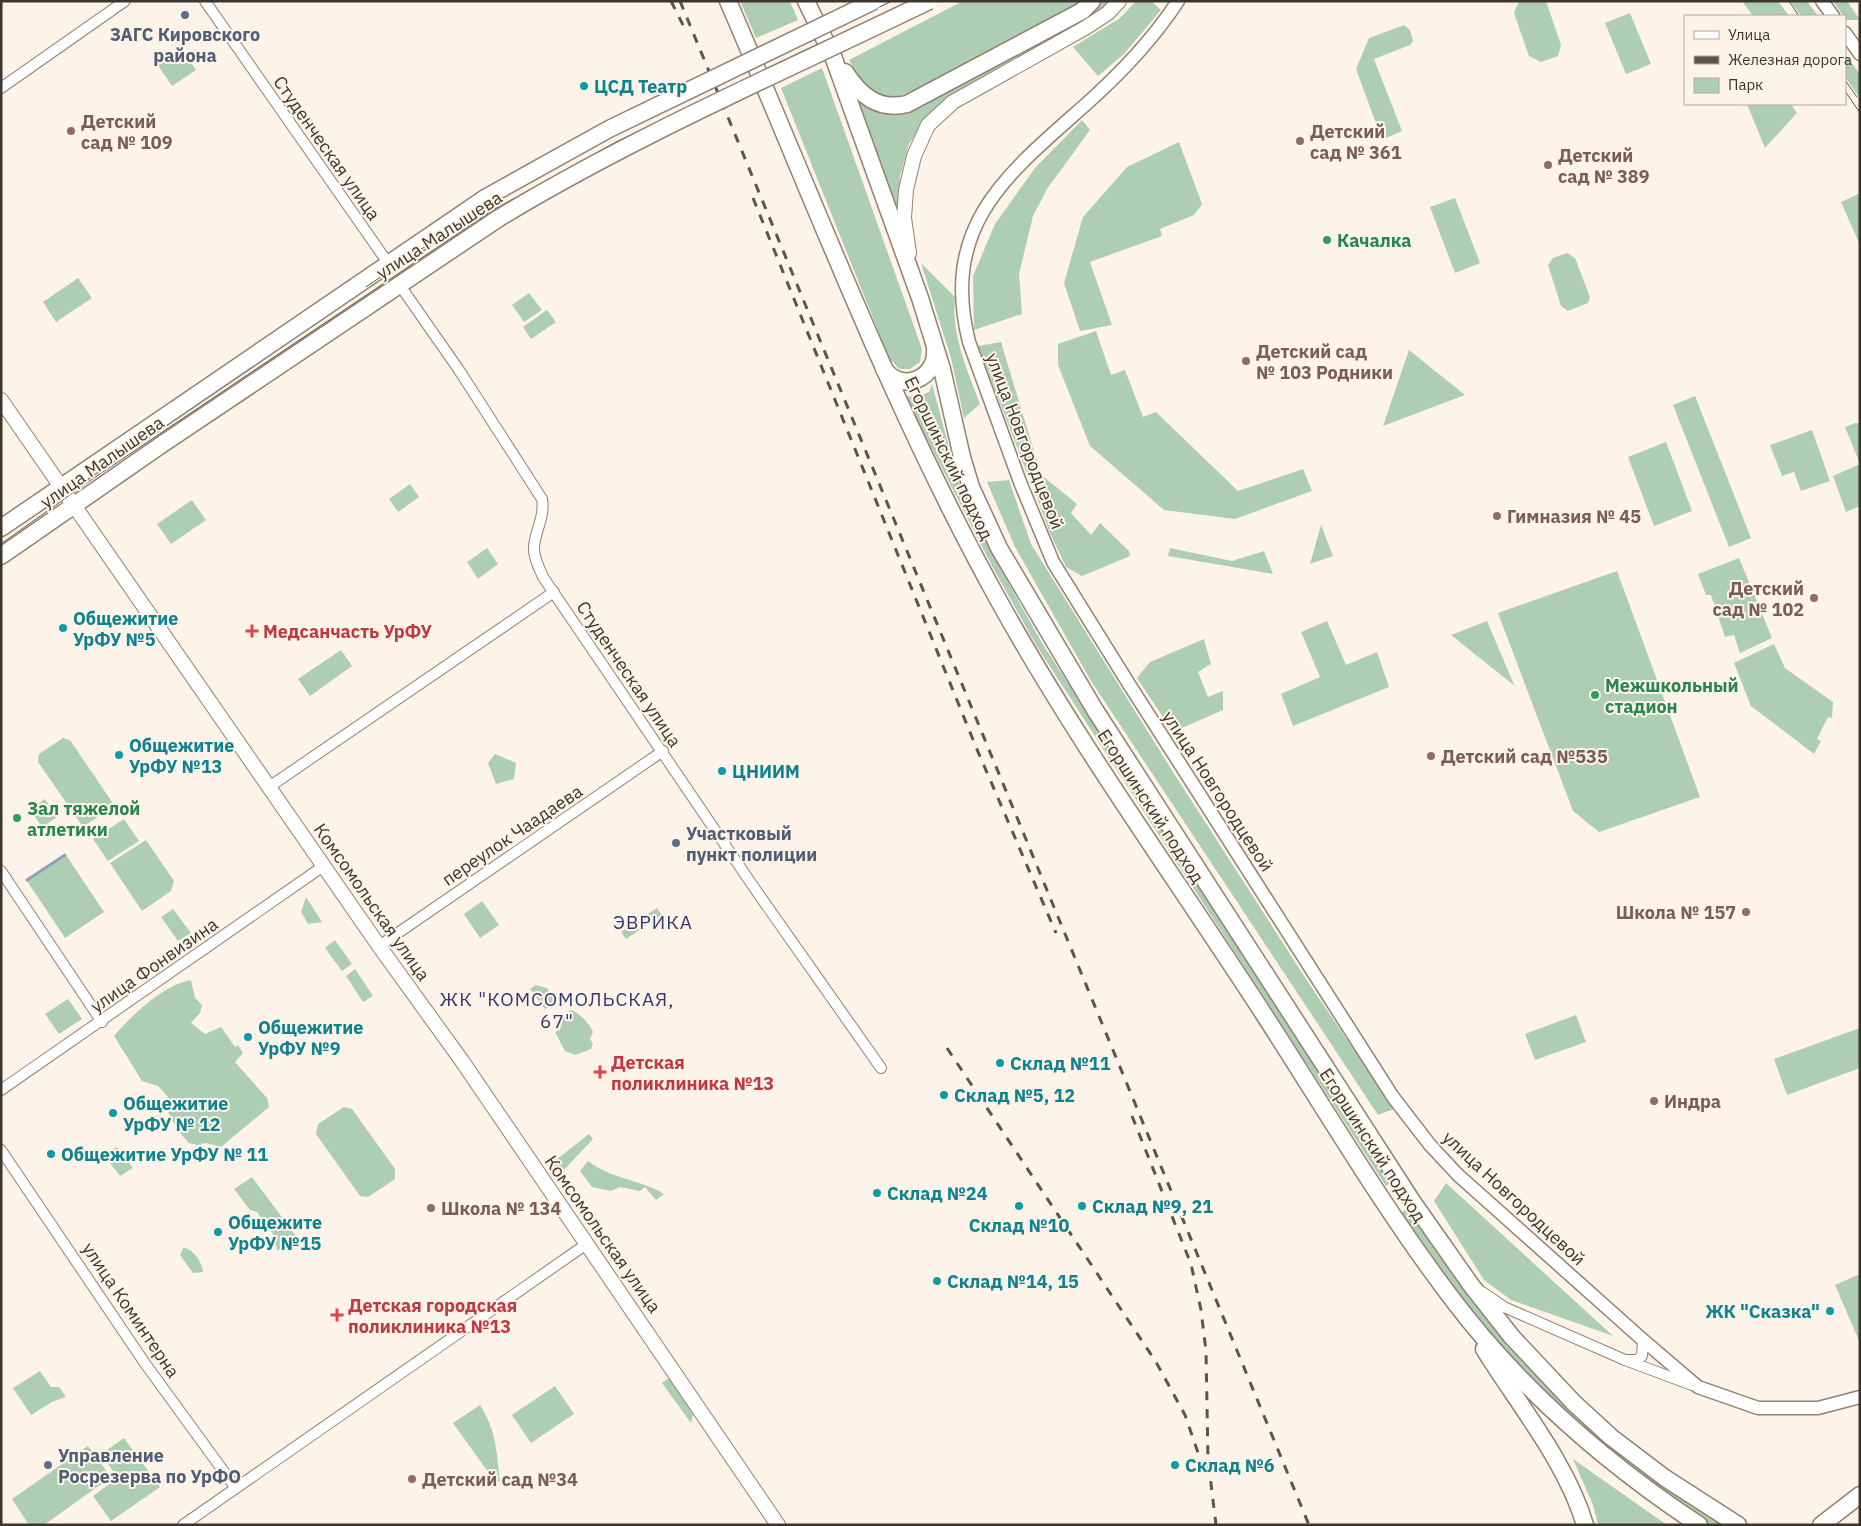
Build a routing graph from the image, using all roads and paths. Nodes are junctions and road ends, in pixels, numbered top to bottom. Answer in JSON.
{"nodes":[{"id":1,"x":125,"y":1,"type":"edge"},
{"id":2,"x":205,"y":1,"type":"edge"},
{"id":3,"x":728,"y":1,"type":"edge"},
{"id":4,"x":874,"y":1,"type":"edge"},
{"id":5,"x":929,"y":1,"type":"edge"},
{"id":6,"x":1092,"y":1,"type":"edge"},
{"id":7,"x":1120,"y":1,"type":"edge"},
{"id":8,"x":1178,"y":1,"type":"edge"},
{"id":9,"x":1822,"y":1,"type":"edge"},
{"id":10,"x":809,"y":6,"type":"edge"},
{"id":11,"x":1832,"y":15,"type":"edge"},
{"id":12,"x":1846,"y":34,"type":"edge"},
{"id":13,"x":1860,"y":54,"type":"edge"},
{"id":14,"x":834,"y":59,"type":"junction"},
{"id":15,"x":1,"y":88,"type":"edge"},
{"id":16,"x":388,"y":263,"type":"junction"},
{"id":17,"x":399,"y":284,"type":"junction"},
{"id":18,"x":920,"y":298,"type":"junction"},
{"id":19,"x":933,"y":342,"type":"junction"},
{"id":20,"x":880,"y":364,"type":"junction"},
{"id":21,"x":1,"y":400,"type":"edge"},
{"id":22,"x":61,"y":487,"type":"junction"},
{"id":23,"x":74,"y":505,"type":"junction"},
{"id":24,"x":1,"y":528,"type":"edge"},
{"id":25,"x":1,"y":556,"type":"edge"},
{"id":26,"x":554,"y":592,"type":"junction"},
{"id":27,"x":662,"y":751,"type":"junction"},
{"id":28,"x":269,"y":787,"type":"junction"},
{"id":29,"x":325,"y":865,"type":"junction"},
{"id":30,"x":1,"y":871,"type":"edge"},
{"id":31,"x":378,"y":946,"type":"junction"},
{"id":32,"x":102,"y":1022,"type":"junction"},
{"id":33,"x":881,"y":1068,"type":"dead end"},
{"id":34,"x":1,"y":1090,"type":"edge"},
{"id":35,"x":1,"y":1150,"type":"edge"},
{"id":36,"x":588,"y":1243,"type":"junction"},
{"id":37,"x":1471,"y":1286,"type":"junction"},
{"id":38,"x":1450,"y":1297,"type":"junction"},
{"id":39,"x":1643,"y":1340,"type":"junction"},
{"id":40,"x":1624,"y":1360,"type":"junction"},
{"id":41,"x":1698,"y":1387,"type":"junction"},
{"id":42,"x":1860,"y":1397,"type":"edge"},
{"id":43,"x":235,"y":1487,"type":"junction"},
{"id":44,"x":1860,"y":1495,"type":"edge"},
{"id":45,"x":1732,"y":1522,"type":"edge"},
{"id":46,"x":183,"y":1525,"type":"edge"},
{"id":47,"x":778,"y":1525,"type":"edge"},
{"id":48,"x":1585,"y":1525,"type":"edge"},
{"id":49,"x":1699,"y":1525,"type":"edge"},
{"id":50,"x":1821,"y":1525,"type":"edge"}],
"edges":[{"from":1,"to":15,"type":"street"},
{"from":2,"to":16,"type":"street","name":"Студенческая улица"},
{"from":3,"to":20,"type":"main road","name":"Егоршинский подход"},
{"from":4,"to":16,"type":"main road","name":"улица Малышева","bridge":true},
{"from":5,"to":17,"type":"main road","name":"улица Малышева","bridge":true},
{"from":6,"to":14,"type":"main road"},
{"from":7,"to":18,"type":"main road"},
{"from":8,"to":39,"type":"street","name":"улица Новгородцевой"},
{"from":9,"to":11,"type":"street"},
{"from":10,"to":14,"type":"main road","name":"Егоршинский подход"},
{"from":12,"to":13,"type":"street"},
{"from":14,"to":18,"type":"main road","name":"Егоршинский подход"},
{"from":16,"to":22,"type":"main road","name":"улица Малышева"},
{"from":17,"to":23,"type":"main road","name":"улица Малышева"},
{"from":17,"to":26,"type":"street","name":"Студенческая улица"},
{"from":18,"to":19,"type":"main road","name":"Егоршинский подход"},
{"from":19,"to":20,"type":"main road"},
{"from":19,"to":37,"type":"main road","name":"Егоршинский подход"},
{"from":20,"to":38,"type":"main road","name":"Егоршинский подход"},
{"from":21,"to":22,"type":"main road","name":"Комсомольская улица"},
{"from":22,"to":23,"type":"main road","name":"Комсомольская улица"},
{"from":22,"to":24,"type":"main road","name":"улица Малышева"},
{"from":23,"to":25,"type":"main road","name":"улица Малышева"},
{"from":23,"to":28,"type":"main road","name":"Комсомольская улица"},
{"from":26,"to":27,"type":"street","name":"Студенческая улица"},
{"from":26,"to":28,"type":"street"},
{"from":27,"to":31,"type":"street","name":"переулок Чаадаева"},
{"from":27,"to":33,"type":"street","name":"Студенческая улица"},
{"from":28,"to":29,"type":"main road","name":"Комсомольская улица"},
{"from":29,"to":31,"type":"main road","name":"Комсомольская улица"},
{"from":29,"to":32,"type":"street","name":"улица Фонвизина"},
{"from":30,"to":32,"type":"street"},
{"from":31,"to":36,"type":"main road","name":"Комсомольская улица"},
{"from":32,"to":34,"type":"street","name":"улица Фонвизина"},
{"from":35,"to":43,"type":"street","name":"улица Коминтерна"},
{"from":36,"to":43,"type":"street"},
{"from":36,"to":47,"type":"main road","name":"Комсомольская улица"},
{"from":37,"to":40,"type":"street"},
{"from":37,"to":45,"type":"main road","name":"Егоршинский подход"},
{"from":38,"to":48,"type":"main road"},
{"from":38,"to":49,"type":"main road","name":"Егоршинский подход"},
{"from":39,"to":40,"type":"street"},
{"from":39,"to":41,"type":"street","name":"улица Новгородцевой"},
{"from":40,"to":41,"type":"street"},
{"from":41,"to":42,"type":"street","name":"улица Новгородцевой"},
{"from":43,"to":46,"type":"street"},
{"from":44,"to":50,"type":"main road"}]}
